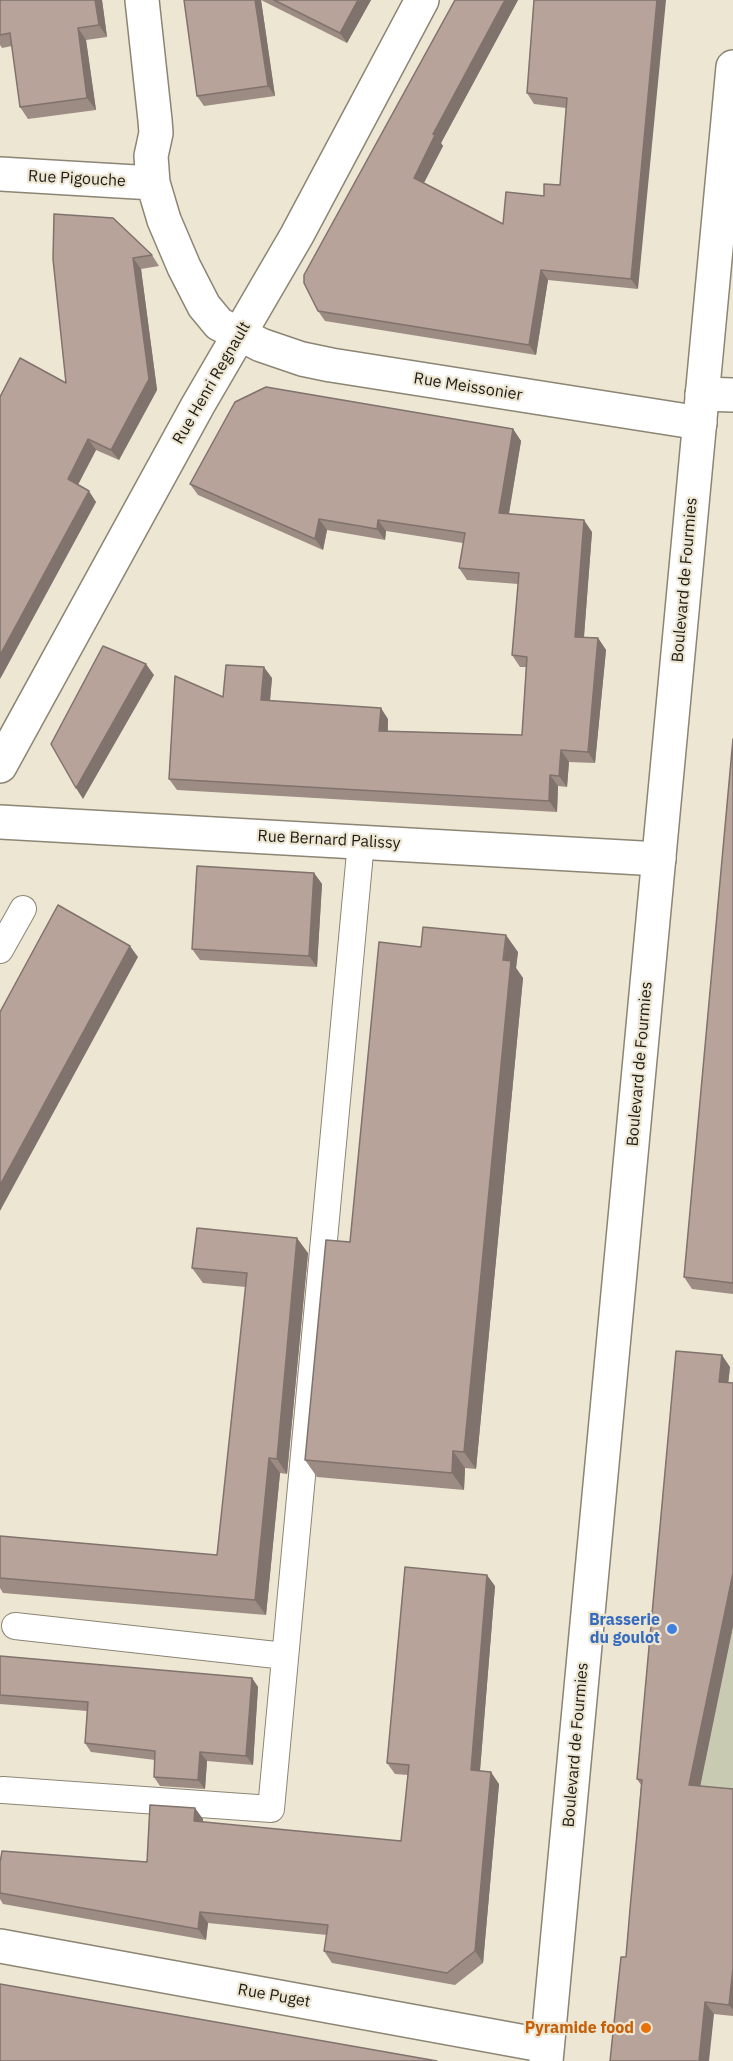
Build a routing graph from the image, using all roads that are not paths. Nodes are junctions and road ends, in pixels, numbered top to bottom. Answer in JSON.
{"nodes":[{"id":1,"x":142,"y":0,"type":"edge"},
{"id":2,"x":422,"y":0,"type":"edge"},
{"id":3,"x":733,"y":67,"type":"edge"},
{"id":4,"x":0,"y":174,"type":"edge"},
{"id":5,"x":153,"y":183,"type":"junction"},
{"id":6,"x":239,"y":335,"type":"junction"},
{"id":7,"x":712,"y":404,"type":"edge"},
{"id":8,"x":0,"y":766,"type":"edge"},
{"id":9,"x":0,"y":822,"type":"edge"},
{"id":10,"x":361,"y":842,"type":"junction"},
{"id":11,"x":659,"y":859,"type":"junction"},
{"id":12,"x":23,"y":909,"type":"dead end"},
{"id":13,"x":0,"y":950,"type":"edge"},
{"id":14,"x":15,"y":1626,"type":"dead end"},
{"id":15,"x":285,"y":1656,"type":"junction"},
{"id":16,"x":3,"y":1790,"type":"dead end"},
{"id":17,"x":0,"y":1946,"type":"edge"},
{"id":18,"x":547,"y":2053,"type":"edge"}],
"edges":[{"from":1,"to":5,"type":"street","name":"Rue Meissonier"},
{"from":2,"to":6,"type":"street","name":"Rue Henri Regnault"},
{"from":3,"to":7,"type":"street","name":"Boulevard de Fourmies"},
{"from":4,"to":5,"type":"street","name":"Rue Pigouche"},
{"from":5,"to":6,"type":"street","name":"Rue Meissonier"},
{"from":6,"to":7,"type":"street","name":"Rue Meissonier"},
{"from":6,"to":8,"type":"street","name":"Rue Henri Regnault"},
{"from":7,"to":11,"type":"street","name":"Boulevard de Fourmies"},
{"from":9,"to":10,"type":"street","name":"Rue Bernard Palissy"},
{"from":10,"to":11,"type":"street","name":"Rue Bernard Palissy"},
{"from":10,"to":15,"type":"lane"},
{"from":11,"to":18,"type":"street","name":"Boulevard de Fourmies"},
{"from":12,"to":13,"type":"lane"},
{"from":14,"to":15,"type":"lane"},
{"from":15,"to":16,"type":"lane"},
{"from":17,"to":18,"type":"street","name":"Rue Puget"}]}
